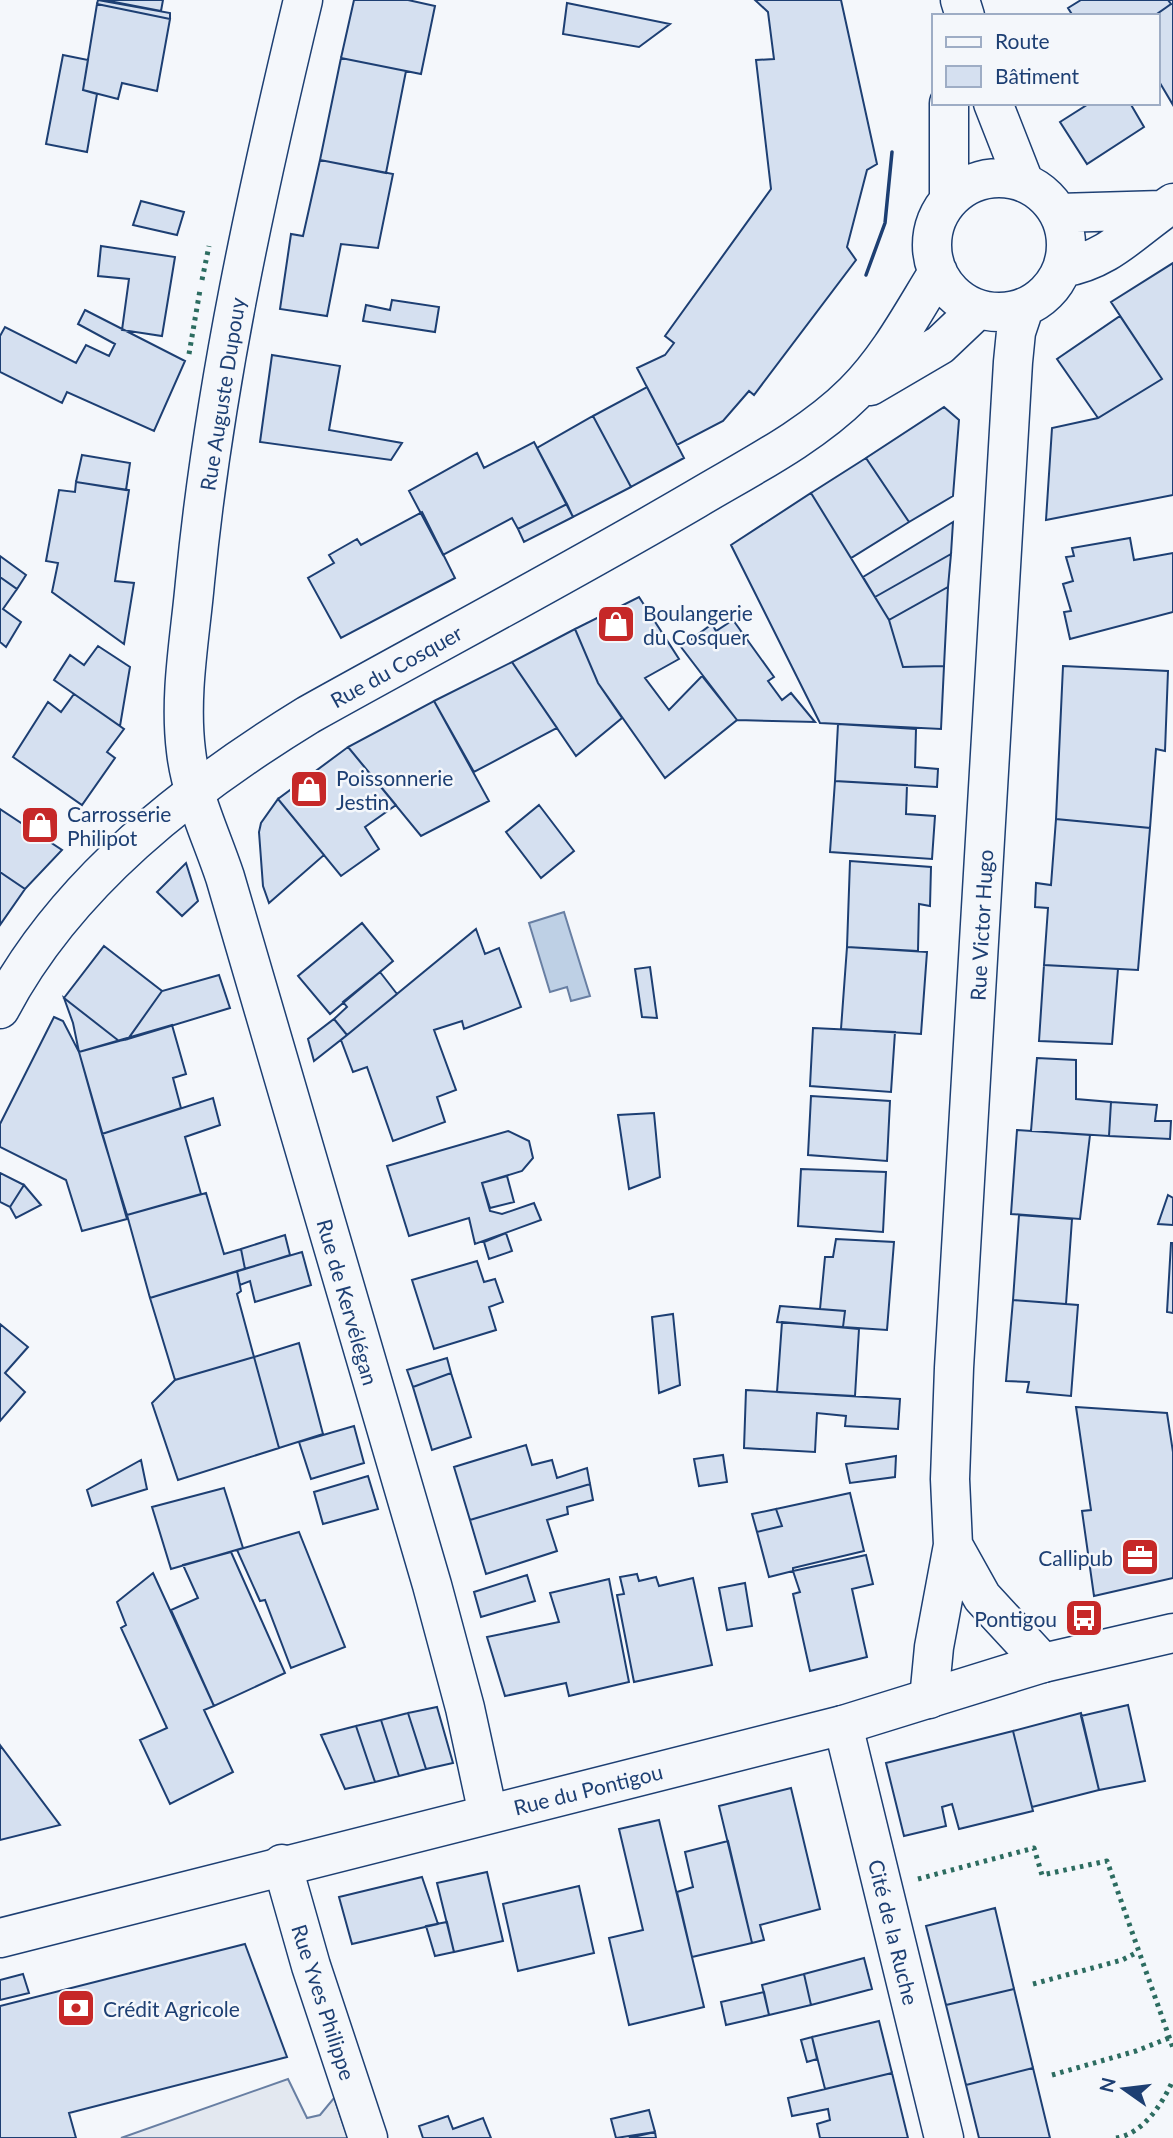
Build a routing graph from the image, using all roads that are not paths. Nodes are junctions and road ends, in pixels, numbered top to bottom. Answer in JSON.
{"nodes":[{"id":1,"x":303,"y":0,"type":"edge"},
{"id":2,"x":949,"y":105,"type":"edge"},
{"id":3,"x":994,"y":105,"type":"edge"},
{"id":4,"x":1024,"y":182,"type":"junction"},
{"id":5,"x":949,"y":200,"type":"junction"},
{"id":6,"x":1168,"y":207,"type":"edge"},
{"id":7,"x":1059,"y":213,"type":"junction"},
{"id":8,"x":1062,"y":268,"type":"junction"},
{"id":9,"x":938,"y":272,"type":"junction"},
{"id":10,"x":1024,"y":307,"type":"junction"},
{"id":11,"x":978,"y":309,"type":"junction"},
{"id":12,"x":853,"y":395,"type":"junction"},
{"id":13,"x":194,"y":793,"type":"junction"},
{"id":14,"x":0,"y":1009,"type":"edge"},
{"id":15,"x":953,"y":1545,"type":"junction"},
{"id":16,"x":1173,"y":1633,"type":"edge"},
{"id":17,"x":1043,"y":1663,"type":"junction"},
{"id":18,"x":929,"y":1699,"type":"junction"},
{"id":19,"x":843,"y":1725,"type":"junction"},
{"id":20,"x":488,"y":1814,"type":"junction"},
{"id":21,"x":282,"y":1864,"type":"junction"},
{"id":22,"x":0,"y":1938,"type":"edge"},
{"id":23,"x":368,"y":2138,"type":"edge"},
{"id":24,"x":944,"y":2138,"type":"edge"}],
"edges":[{"from":1,"to":13,"type":"street","name":"Rue Auguste Dupouy"},
{"from":2,"to":5,"type":"street"},
{"from":3,"to":4,"type":"street"},
{"from":4,"to":5,"type":"street"},
{"from":4,"to":7,"type":"street"},
{"from":5,"to":9,"type":"street"},
{"from":6,"to":7,"type":"street"},
{"from":6,"to":8,"type":"street"},
{"from":7,"to":8,"type":"street"},
{"from":8,"to":10,"type":"street"},
{"from":9,"to":11,"type":"street"},
{"from":9,"to":12,"type":"street","name":"Rue du Cosquer"},
{"from":10,"to":11,"type":"street"},
{"from":10,"to":15,"type":"street","name":"Rue Victor Hugo"},
{"from":11,"to":12,"type":"street","name":"Rue du Cosquer"},
{"from":12,"to":13,"type":"street","name":"Rue du Cosquer"},
{"from":13,"to":14,"type":"street","name":"Rue du Cosquer"},
{"from":13,"to":20,"type":"street","name":"Rue de Kervélégan"},
{"from":15,"to":17,"type":"street","name":"Rue Victor Hugo"},
{"from":15,"to":18,"type":"street","name":"Rue Victor Hugo"},
{"from":16,"to":17,"type":"street","name":"Rue du Pontigou"},
{"from":17,"to":18,"type":"street","name":"Rue du Pontigou"},
{"from":18,"to":19,"type":"street","name":"Rue du Pontigou"},
{"from":19,"to":20,"type":"street","name":"Rue du Pontigou"},
{"from":19,"to":24,"type":"street","name":"Cité de la Ruche"},
{"from":20,"to":21,"type":"street","name":"Rue du Pontigou"},
{"from":21,"to":22,"type":"street","name":"Rue du Pontigou"},
{"from":21,"to":23,"type":"street","name":"Rue Yves Philippe"}]}
